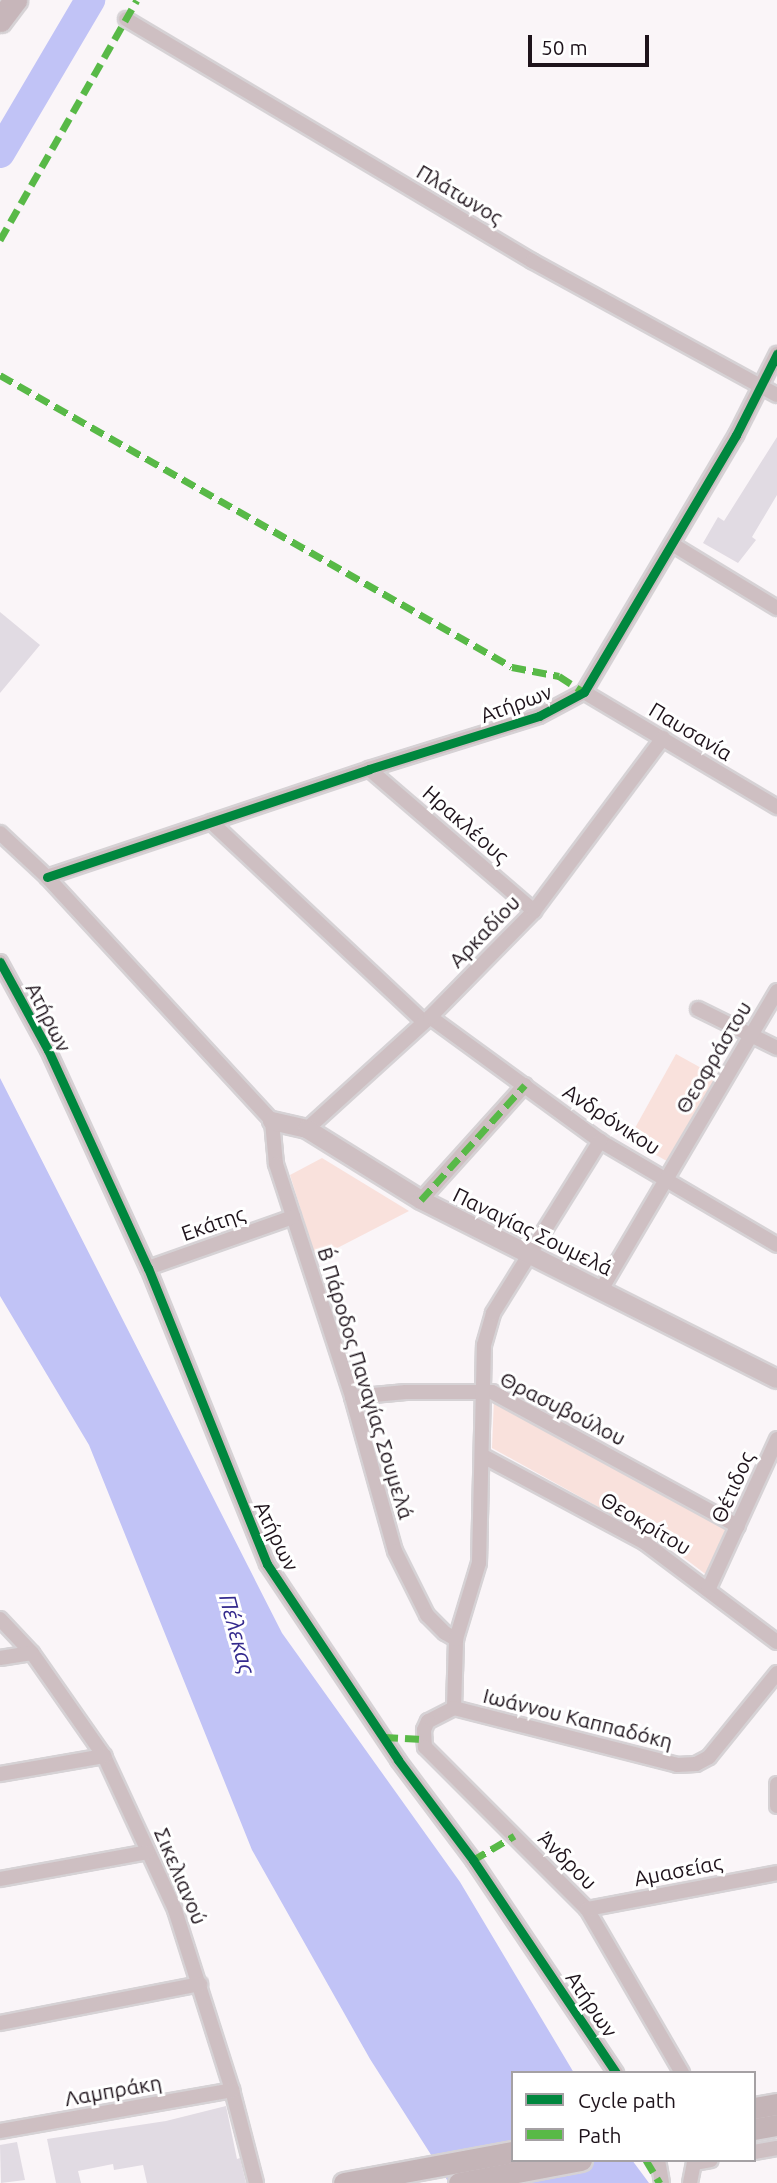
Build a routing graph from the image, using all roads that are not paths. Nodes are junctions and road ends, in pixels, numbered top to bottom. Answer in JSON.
{"nodes":[{"id":1,"x":15,"y":0,"type":"edge"},
{"id":2,"x":126,"y":19,"type":"dead end"},
{"id":3,"x":0,"y":20,"type":"edge"},
{"id":4,"x":777,"y":354,"type":"edge"},
{"id":5,"x":761,"y":386,"type":"junction"},
{"id":6,"x":777,"y":395,"type":"edge"},
{"id":7,"x":672,"y":544,"type":"junction"},
{"id":8,"x":777,"y":608,"type":"edge"},
{"id":9,"x":584,"y":692,"type":"junction"},
{"id":10,"x":663,"y":738,"type":"junction"},
{"id":11,"x":369,"y":769,"type":"junction"},
{"id":12,"x":777,"y":807,"type":"edge"},
{"id":13,"x":211,"y":822,"type":"junction"},
{"id":14,"x":0,"y":833,"type":"edge"},
{"id":15,"x":47,"y":877,"type":"junction"},
{"id":16,"x":534,"y":911,"type":"junction"},
{"id":17,"x":0,"y":962,"type":"edge"},
{"id":18,"x":777,"y":991,"type":"edge"},
{"id":19,"x":698,"y":1009,"type":"dead end"},
{"id":20,"x":427,"y":1019,"type":"junction"},
{"id":21,"x":752,"y":1035,"type":"junction"},
{"id":22,"x":777,"y":1048,"type":"edge"},
{"id":23,"x":525,"y":1085,"type":"junction"},
{"id":24,"x":272,"y":1121,"type":"junction"},
{"id":25,"x":307,"y":1129,"type":"junction"},
{"id":26,"x":600,"y":1141,"type":"junction"},
{"id":27,"x":666,"y":1179,"type":"junction"},
{"id":28,"x":421,"y":1200,"type":"junction"},
{"id":29,"x":293,"y":1217,"type":"junction"},
{"id":30,"x":777,"y":1245,"type":"edge"},
{"id":31,"x":527,"y":1254,"type":"junction"},
{"id":32,"x":148,"y":1268,"type":"junction"},
{"id":33,"x":601,"y":1290,"type":"junction"},
{"id":34,"x":777,"y":1379,"type":"edge"},
{"id":35,"x":484,"y":1391,"type":"junction"},
{"id":36,"x":352,"y":1397,"type":"junction"},
{"id":37,"x":777,"y":1439,"type":"edge"},
{"id":38,"x":483,"y":1456,"type":"junction"},
{"id":39,"x":738,"y":1526,"type":"junction"},
{"id":40,"x":708,"y":1590,"type":"junction"},
{"id":41,"x":0,"y":1619,"type":"edge"},
{"id":42,"x":456,"y":1639,"type":"junction"},
{"id":43,"x":777,"y":1642,"type":"edge"},
{"id":44,"x":32,"y":1653,"type":"junction"},
{"id":45,"x":0,"y":1658,"type":"edge"},
{"id":46,"x":777,"y":1672,"type":"edge"},
{"id":47,"x":454,"y":1708,"type":"junction"},
{"id":48,"x":104,"y":1756,"type":"junction"},
{"id":49,"x":0,"y":1774,"type":"edge"},
{"id":50,"x":776,"y":1787,"type":"edge"},
{"id":51,"x":777,"y":1806,"type":"edge"},
{"id":52,"x":148,"y":1852,"type":"junction"},
{"id":53,"x":777,"y":1873,"type":"edge"},
{"id":54,"x":0,"y":1879,"type":"edge"},
{"id":55,"x":587,"y":1909,"type":"junction"},
{"id":56,"x":200,"y":1984,"type":"junction"},
{"id":57,"x":0,"y":2023,"type":"edge"},
{"id":58,"x":615,"y":2071,"type":"edge"},
{"id":59,"x":681,"y":2071,"type":"edge"},
{"id":60,"x":232,"y":2090,"type":"junction"},
{"id":61,"x":777,"y":2104,"type":"edge"},
{"id":62,"x":756,"y":2108,"type":"edge"},
{"id":63,"x":777,"y":2125,"type":"edge"},
{"id":64,"x":756,"y":2129,"type":"edge"},
{"id":65,"x":0,"y":2131,"type":"edge"},
{"id":66,"x":777,"y":2148,"type":"edge"},
{"id":67,"x":511,"y":2152,"type":"edge"},
{"id":68,"x":756,"y":2152,"type":"edge"},
{"id":69,"x":570,"y":2162,"type":"edge"},
{"id":70,"x":658,"y":2162,"type":"edge"},
{"id":71,"x":700,"y":2162,"type":"edge"},
{"id":72,"x":256,"y":2183,"type":"edge"},
{"id":73,"x":344,"y":2183,"type":"edge"},
{"id":74,"x":460,"y":2183,"type":"edge"},
{"id":75,"x":662,"y":2183,"type":"edge"},
{"id":76,"x":690,"y":2183,"type":"edge"}],
"edges":[{"from":1,"to":3,"type":"main road"},
{"from":2,"to":5,"type":"street","name":"Πλάτωνος"},
{"from":4,"to":5,"type":"street","name":"Ατήρων"},
{"from":5,"to":6,"type":"street","name":"Πλάτωνος"},
{"from":5,"to":7,"type":"street","name":"Ατήρων"},
{"from":7,"to":8,"type":"street"},
{"from":7,"to":9,"type":"street","name":"Ατήρων"},
{"from":9,"to":10,"type":"street","name":"Παυσανία"},
{"from":9,"to":11,"type":"street","name":"Ατήρων"},
{"from":10,"to":12,"type":"street","name":"Παυσανία"},
{"from":10,"to":16,"type":"street","name":"Αρκαδίου"},
{"from":11,"to":13,"type":"street","name":"Ατήρων"},
{"from":11,"to":16,"type":"street","name":"Ηρακλέους"},
{"from":13,"to":15,"type":"street","name":"Ατήρων"},
{"from":13,"to":20,"type":"street","name":"Ανδρόνικου"},
{"from":14,"to":15,"type":"street"},
{"from":15,"to":24,"type":"street"},
{"from":16,"to":20,"type":"street","name":"Αρκαδίου"},
{"from":17,"to":32,"type":"street","name":"Ατήρων"},
{"from":18,"to":21,"type":"street","name":"Θεοφράστου"},
{"from":19,"to":21,"type":"street"},
{"from":20,"to":23,"type":"street","name":"Ανδρόνικου"},
{"from":20,"to":25,"type":"street","name":"Αρκαδίου"},
{"from":21,"to":22,"type":"street"},
{"from":21,"to":27,"type":"street","name":"Θεοφράστου"},
{"from":23,"to":26,"type":"street","name":"Ανδρόνικου"},
{"from":23,"to":28,"type":"street"},
{"from":24,"to":25,"type":"street","name":"Παναγίας Σουμελά"},
{"from":24,"to":29,"type":"street","name":"Β΄ Πάροδος Παναγίας Σουμελά"},
{"from":25,"to":28,"type":"street","name":"Παναγίας Σουμελά"},
{"from":26,"to":27,"type":"street","name":"Ανδρόνικου"},
{"from":26,"to":31,"type":"street"},
{"from":27,"to":30,"type":"street","name":"Ανδρόνικου"},
{"from":27,"to":33,"type":"street","name":"Θεοφράστου"},
{"from":28,"to":31,"type":"street","name":"Παναγίας Σουμελά"},
{"from":29,"to":32,"type":"street","name":"Εκάτης"},
{"from":29,"to":36,"type":"street","name":"Β΄ Πάροδος Παναγίας Σουμελά"},
{"from":31,"to":33,"type":"street","name":"Παναγίας Σουμελά"},
{"from":31,"to":35,"type":"street"},
{"from":32,"to":58,"type":"street","name":"Ατήρων"},
{"from":33,"to":34,"type":"street","name":"Παναγίας Σουμελά"},
{"from":35,"to":36,"type":"street","name":"Θρασυβούλου"},
{"from":35,"to":38,"type":"street"},
{"from":35,"to":39,"type":"street","name":"Θρασυβούλου"},
{"from":36,"to":42,"type":"street","name":"Β΄ Πάροδος Παναγίας Σουμελά"},
{"from":37,"to":39,"type":"street","name":"Θέτιδος"},
{"from":38,"to":40,"type":"street","name":"Θεοκρίτου"},
{"from":38,"to":42,"type":"street"},
{"from":39,"to":40,"type":"street","name":"Θέτιδος"},
{"from":40,"to":43,"type":"street","name":"Θεοκρίτου"},
{"from":41,"to":44,"type":"street","name":"Σικελιανού"},
{"from":42,"to":47,"type":"street"},
{"from":44,"to":45,"type":"street"},
{"from":44,"to":48,"type":"street","name":"Σικελιανού"},
{"from":46,"to":47,"type":"street","name":"Ιωάννου Καππαδόκη"},
{"from":47,"to":55,"type":"street","name":"Άνδρου"},
{"from":48,"to":49,"type":"street"},
{"from":48,"to":52,"type":"street","name":"Σικελιανού"},
{"from":50,"to":51,"type":"street"},
{"from":52,"to":54,"type":"street"},
{"from":52,"to":56,"type":"street","name":"Σικελιανού"},
{"from":53,"to":55,"type":"street","name":"Αμασείας"},
{"from":55,"to":59,"type":"street","name":"Άνδρου"},
{"from":56,"to":57,"type":"street"},
{"from":56,"to":60,"type":"street","name":"Σικελιανού"},
{"from":60,"to":65,"type":"street","name":"Λαμπράκη"},
{"from":60,"to":72,"type":"street","name":"Σικελιανού"},
{"from":61,"to":62,"type":"main road"},
{"from":63,"to":64,"type":"main road"},
{"from":66,"to":68,"type":"street"},
{"from":67,"to":73,"type":"main road"},
{"from":69,"to":74,"type":"main road"},
{"from":70,"to":75,"type":"street"},
{"from":71,"to":76,"type":"street"}]}
